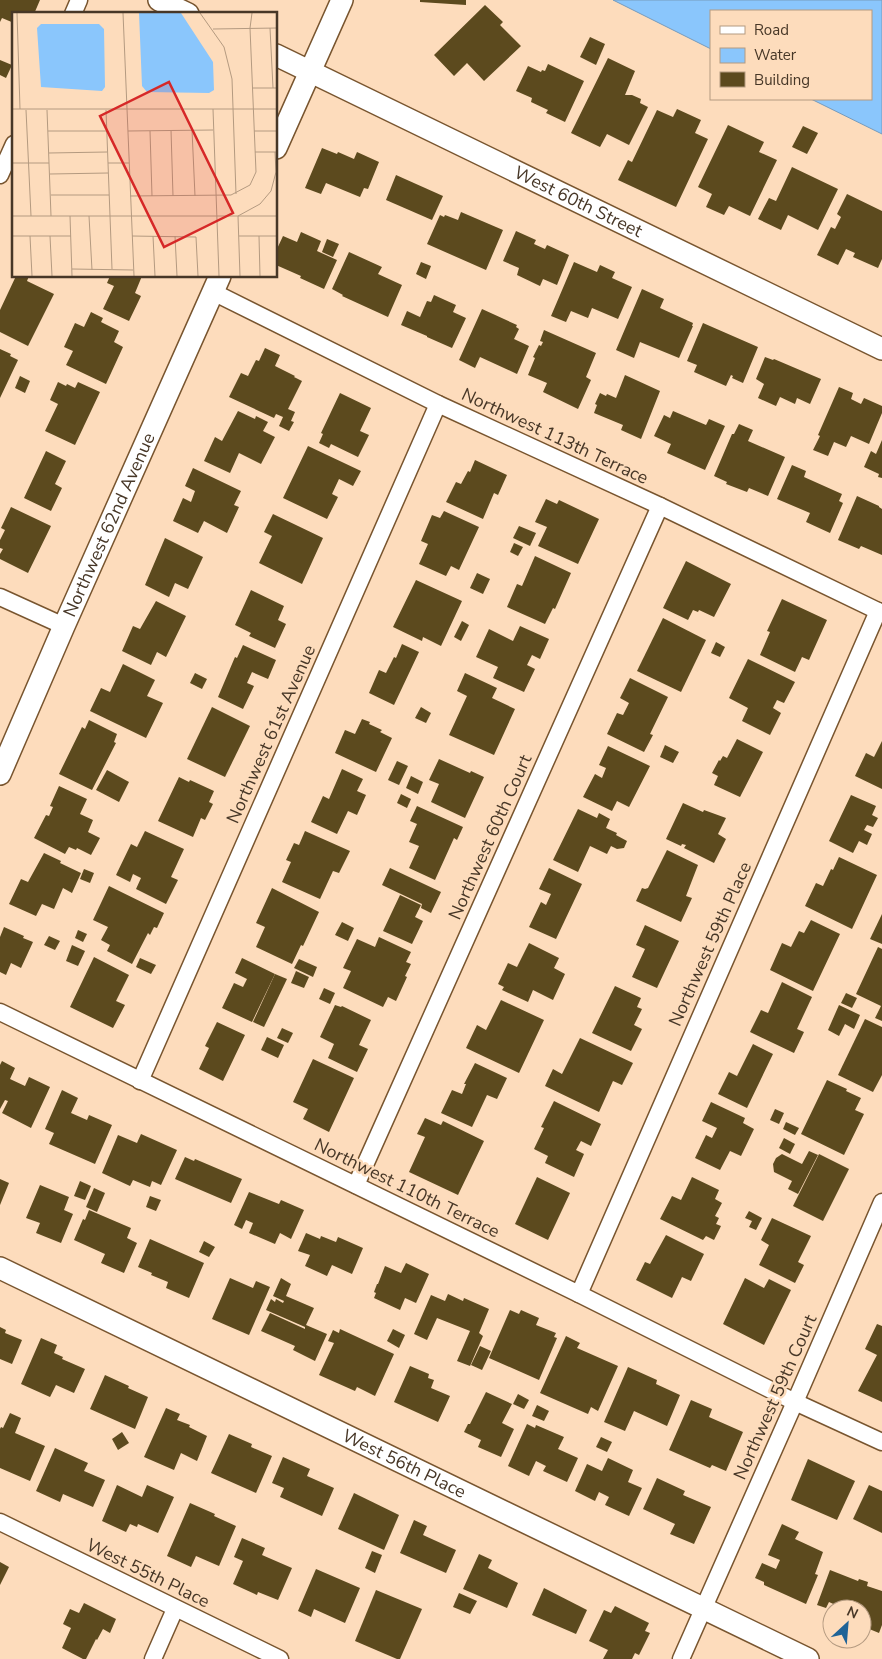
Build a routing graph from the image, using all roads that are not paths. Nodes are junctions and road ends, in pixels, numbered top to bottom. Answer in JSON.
{"nodes":[{"id":1,"x":79,"y":0,"type":"edge"},
{"id":2,"x":158,"y":0,"type":"edge"},
{"id":3,"x":342,"y":0,"type":"edge"},
{"id":4,"x":73,"y":12,"type":"edge"},
{"id":5,"x":184,"y":12,"type":"edge"},
{"id":6,"x":278,"y":56,"type":"edge"},
{"id":7,"x":311,"y":71,"type":"junction"},
{"id":8,"x":278,"y":144,"type":"edge"},
{"id":9,"x":12,"y":148,"type":"edge"},
{"id":10,"x":0,"y":175,"type":"edge"},
{"id":11,"x":217,"y":284,"type":"edge"},
{"id":12,"x":882,"y":349,"type":"edge"},
{"id":13,"x":438,"y":404,"type":"junction"},
{"id":14,"x":660,"y":506,"type":"junction"},
{"id":15,"x":0,"y":597,"type":"edge"},
{"id":16,"x":880,"y":612,"type":"edge"},
{"id":17,"x":64,"y":626,"type":"junction"},
{"id":18,"x":0,"y":774,"type":"edge"},
{"id":19,"x":0,"y":1012,"type":"edge"},
{"id":20,"x":140,"y":1081,"type":"junction"},
{"id":21,"x":356,"y":1185,"type":"junction"},
{"id":22,"x":882,"y":1202,"type":"edge"},
{"id":23,"x":0,"y":1268,"type":"edge"},
{"id":24,"x":580,"y":1294,"type":"junction"},
{"id":25,"x":795,"y":1402,"type":"junction"},
{"id":26,"x":882,"y":1442,"type":"edge"},
{"id":27,"x":0,"y":1522,"type":"edge"},
{"id":28,"x":175,"y":1609,"type":"junction"},
{"id":29,"x":703,"y":1609,"type":"junction"},
{"id":30,"x":153,"y":1659,"type":"edge"},
{"id":31,"x":280,"y":1659,"type":"edge"},
{"id":32,"x":681,"y":1659,"type":"edge"},
{"id":33,"x":808,"y":1659,"type":"edge"}],
"edges":[{"from":1,"to":4,"type":"street"},
{"from":2,"to":5,"type":"street"},
{"from":3,"to":7,"type":"street"},
{"from":6,"to":7,"type":"street","name":"West 60th Street"},
{"from":7,"to":8,"type":"street"},
{"from":7,"to":12,"type":"street","name":"West 60th Street"},
{"from":9,"to":10,"type":"street"},
{"from":11,"to":13,"type":"street","name":"Northwest 113th Terrace"},
{"from":11,"to":17,"type":"street","name":"Northwest 62nd Avenue"},
{"from":13,"to":14,"type":"street","name":"Northwest 113th Terrace"},
{"from":13,"to":20,"type":"street","name":"Northwest 61st Avenue"},
{"from":14,"to":16,"type":"street","name":"Northwest 113th Terrace"},
{"from":14,"to":21,"type":"street","name":"Northwest 60th Court"},
{"from":15,"to":17,"type":"street"},
{"from":16,"to":24,"type":"street","name":"Northwest 59th Place"},
{"from":17,"to":18,"type":"street","name":"Northwest 62nd Avenue"},
{"from":19,"to":20,"type":"street","name":"Northwest 110th Terrace"},
{"from":20,"to":21,"type":"street","name":"Northwest 110th Terrace"},
{"from":21,"to":24,"type":"street","name":"Northwest 110th Terrace"},
{"from":22,"to":25,"type":"street","name":"Northwest 59th Court"},
{"from":23,"to":29,"type":"street","name":"West 56th Place"},
{"from":24,"to":25,"type":"street","name":"Northwest 110th Terrace"},
{"from":25,"to":26,"type":"street","name":"Northwest 110th Terrace"},
{"from":25,"to":29,"type":"street","name":"Northwest 59th Court"},
{"from":27,"to":28,"type":"street","name":"West 55th Place"},
{"from":28,"to":30,"type":"street"},
{"from":28,"to":31,"type":"street","name":"West 55th Place"},
{"from":29,"to":32,"type":"street","name":"Northwest 59th Court"},
{"from":29,"to":33,"type":"street","name":"West 56th Place"}]}
